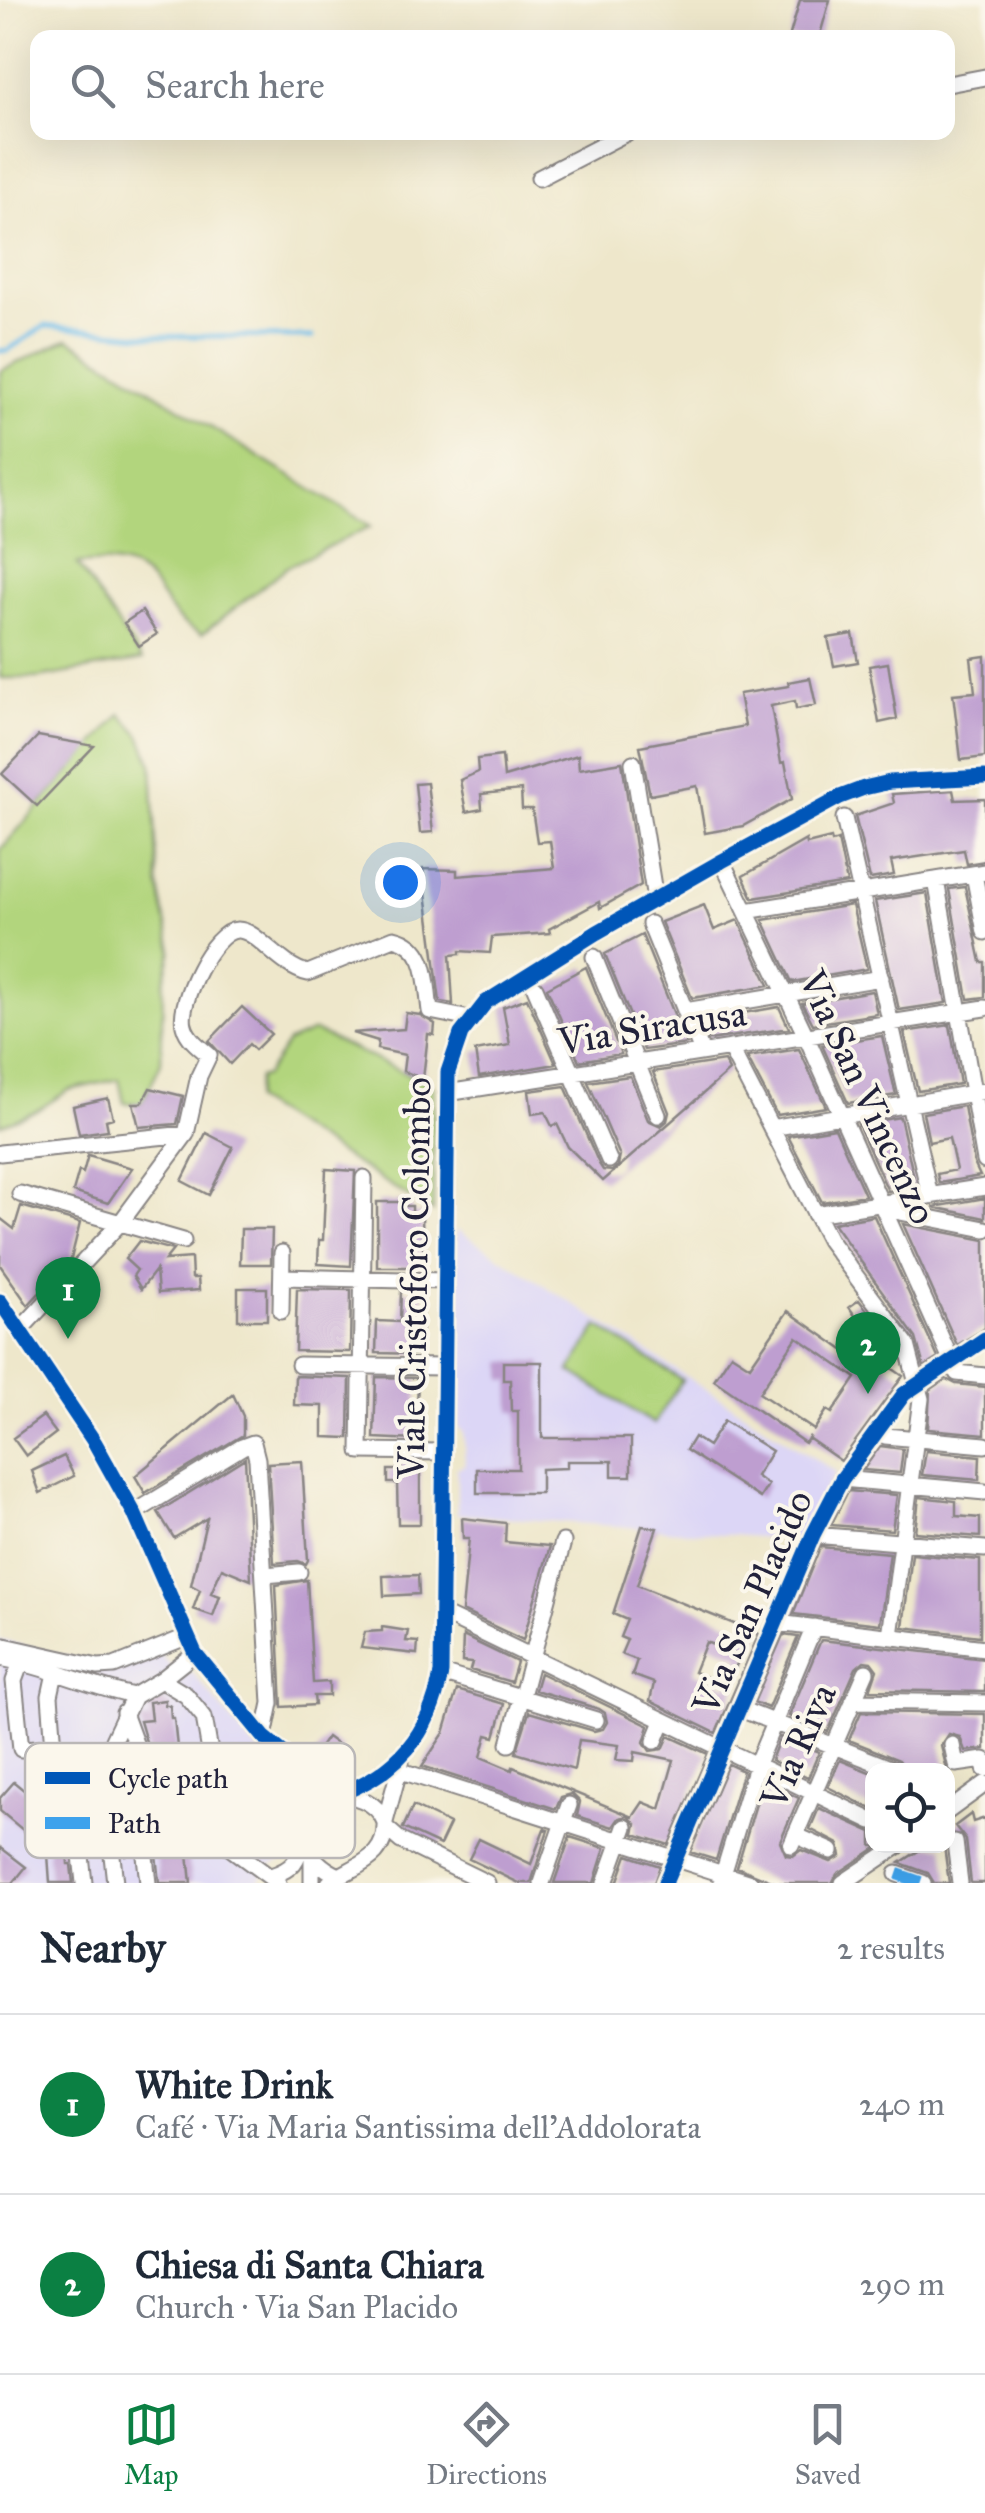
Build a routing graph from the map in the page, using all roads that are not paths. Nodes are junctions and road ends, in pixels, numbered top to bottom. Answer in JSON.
{"nodes":[{"id":1,"x":985,"y":77,"type":"edge"},
{"id":2,"x":955,"y":83,"type":"edge"},
{"id":3,"x":613,"y":140,"type":"edge"},
{"id":4,"x":539,"y":178,"type":"dead end"},
{"id":5,"x":633,"y":763,"type":"dead end"},
{"id":6,"x":985,"y":777,"type":"edge"},
{"id":7,"x":844,"y":818,"type":"dead end"},
{"id":8,"x":722,"y":861,"type":"junction"},
{"id":9,"x":980,"y":873,"type":"edge"},
{"id":10,"x":936,"y":880,"type":"junction"},
{"id":11,"x":861,"y":892,"type":"junction"},
{"id":12,"x":655,"y":899,"type":"junction"},
{"id":13,"x":746,"y":911,"type":"junction"},
{"id":14,"x":650,"y":924,"type":"dead end"},
{"id":15,"x":985,"y":932,"type":"edge"},
{"id":16,"x":594,"y":957,"type":"dead end"},
{"id":17,"x":880,"y":978,"type":"junction"},
{"id":18,"x":535,"y":988,"type":"dead end"},
{"id":19,"x":786,"y":994,"type":"junction"},
{"id":20,"x":985,"y":1008,"type":"edge"},
{"id":21,"x":685,"y":1011,"type":"junction"},
{"id":22,"x":959,"y":1012,"type":"junction"},
{"id":23,"x":470,"y":1019,"type":"junction"},
{"id":24,"x":890,"y":1022,"type":"junction"},
{"id":25,"x":806,"y":1036,"type":"junction"},
{"id":26,"x":730,"y":1048,"type":"junction"},
{"id":27,"x":702,"y":1052,"type":"junction"},
{"id":28,"x":637,"y":1062,"type":"junction"},
{"id":29,"x":571,"y":1072,"type":"junction"},
{"id":30,"x":447,"y":1092,"type":"junction"},
{"id":31,"x":979,"y":1092,"type":"edge"},
{"id":32,"x":909,"y":1104,"type":"junction"},
{"id":33,"x":658,"y":1115,"type":"dead end"},
{"id":34,"x":842,"y":1116,"type":"junction"},
{"id":35,"x":771,"y":1128,"type":"junction"},
{"id":36,"x":186,"y":1134,"type":"junction"},
{"id":37,"x":0,"y":1153,"type":"edge"},
{"id":38,"x":609,"y":1160,"type":"dead end"},
{"id":39,"x":985,"y":1161,"type":"edge"},
{"id":40,"x":364,"y":1178,"type":"dead end"},
{"id":41,"x":985,"y":1187,"type":"edge"},
{"id":42,"x":20,"y":1194,"type":"dead end"},
{"id":43,"x":930,"y":1196,"type":"junction"},
{"id":44,"x":882,"y":1203,"type":"junction"},
{"id":45,"x":816,"y":1214,"type":"junction"},
{"id":46,"x":121,"y":1222,"type":"junction"},
{"id":47,"x":985,"y":1229,"type":"edge"},
{"id":48,"x":183,"y":1241,"type":"dead end"},
{"id":49,"x":282,"y":1253,"type":"dead end"},
{"id":50,"x":282,"y":1277,"type":"junction"},
{"id":51,"x":363,"y":1279,"type":"junction"},
{"id":52,"x":445,"y":1280,"type":"junction"},
{"id":53,"x":0,"y":1301,"type":"edge"},
{"id":54,"x":281,"y":1310,"type":"dead end"},
{"id":55,"x":0,"y":1318,"type":"edge"},
{"id":56,"x":20,"y":1330,"type":"junction"},
{"id":57,"x":985,"y":1339,"type":"edge"},
{"id":58,"x":953,"y":1362,"type":"junction"},
{"id":59,"x":298,"y":1365,"type":"dead end"},
{"id":60,"x":362,"y":1366,"type":"junction"},
{"id":61,"x":444,"y":1367,"type":"junction"},
{"id":62,"x":985,"y":1376,"type":"edge"},
{"id":63,"x":918,"y":1384,"type":"junction"},
{"id":64,"x":884,"y":1436,"type":"dead end"},
{"id":65,"x":916,"y":1439,"type":"junction"},
{"id":66,"x":985,"y":1444,"type":"edge"},
{"id":67,"x":442,"y":1452,"type":"junction"},
{"id":68,"x":842,"y":1479,"type":"junction"},
{"id":69,"x":910,"y":1485,"type":"junction"},
{"id":70,"x":985,"y":1492,"type":"edge"},
{"id":71,"x":134,"y":1513,"type":"junction"},
{"id":72,"x":813,"y":1536,"type":"junction"},
{"id":73,"x":563,"y":1542,"type":"dead end"},
{"id":74,"x":902,"y":1542,"type":"junction"},
{"id":75,"x":985,"y":1549,"type":"edge"},
{"id":76,"x":300,"y":1572,"type":"dead end"},
{"id":77,"x":265,"y":1574,"type":"junction"},
{"id":78,"x":441,"y":1613,"type":"junction"},
{"id":79,"x":777,"y":1623,"type":"junction"},
{"id":80,"x":814,"y":1627,"type":"junction"},
{"id":81,"x":184,"y":1632,"type":"junction"},
{"id":82,"x":0,"y":1636,"type":"edge"},
{"id":83,"x":890,"y":1636,"type":"junction"},
{"id":84,"x":0,"y":1645,"type":"edge"},
{"id":85,"x":985,"y":1648,"type":"edge"},
{"id":86,"x":195,"y":1653,"type":"junction"},
{"id":87,"x":0,"y":1658,"type":"edge"},
{"id":88,"x":532,"y":1658,"type":"junction"},
{"id":89,"x":21,"y":1662,"type":"junction"},
{"id":90,"x":866,"y":1672,"type":"dead end"},
{"id":91,"x":56,"y":1673,"type":"junction"},
{"id":92,"x":442,"y":1674,"type":"junction"},
{"id":93,"x":161,"y":1680,"type":"junction"},
{"id":94,"x":605,"y":1693,"type":"junction"},
{"id":95,"x":134,"y":1696,"type":"junction"},
{"id":96,"x":521,"y":1696,"type":"junction"},
{"id":97,"x":853,"y":1701,"type":"junction"},
{"id":98,"x":985,"y":1702,"type":"edge"},
{"id":99,"x":740,"y":1710,"type":"junction"},
{"id":100,"x":124,"y":1712,"type":"junction"},
{"id":101,"x":663,"y":1721,"type":"junction"},
{"id":102,"x":774,"y":1723,"type":"junction"},
{"id":103,"x":264,"y":1736,"type":"junction"},
{"id":104,"x":655,"y":1742,"type":"dead end"},
{"id":105,"x":54,"y":1743,"type":"edge"},
{"id":106,"x":113,"y":1743,"type":"edge"},
{"id":107,"x":135,"y":1743,"type":"edge"},
{"id":108,"x":208,"y":1743,"type":"edge"},
{"id":109,"x":271,"y":1743,"type":"edge"},
{"id":110,"x":509,"y":1744,"type":"dead end"},
{"id":111,"x":952,"y":1744,"type":"dead end"},
{"id":112,"x":834,"y":1746,"type":"junction"},
{"id":113,"x":25,"y":1749,"type":"edge"},
{"id":114,"x":722,"y":1750,"type":"junction"},
{"id":115,"x":401,"y":1762,"type":"junction"},
{"id":116,"x":877,"y":1763,"type":"edge"},
{"id":117,"x":756,"y":1766,"type":"junction"},
{"id":118,"x":985,"y":1769,"type":"edge"},
{"id":119,"x":985,"y":1784,"type":"edge"},
{"id":120,"x":355,"y":1787,"type":"edge"},
{"id":121,"x":813,"y":1793,"type":"junction"},
{"id":122,"x":955,"y":1794,"type":"edge"},
{"id":123,"x":355,"y":1796,"type":"edge"},
{"id":124,"x":965,"y":1798,"type":"junction"},
{"id":125,"x":569,"y":1805,"type":"dead end"},
{"id":126,"x":955,"y":1806,"type":"edge"},
{"id":127,"x":865,"y":1818,"type":"edge"},
{"id":128,"x":563,"y":1824,"type":"junction"},
{"id":129,"x":386,"y":1825,"type":"junction"},
{"id":130,"x":622,"y":1834,"type":"junction"},
{"id":131,"x":955,"y":1842,"type":"dead end"},
{"id":132,"x":425,"y":1851,"type":"junction"},
{"id":133,"x":887,"y":1853,"type":"edge"},
{"id":134,"x":375,"y":1857,"type":"junction"},
{"id":135,"x":82,"y":1858,"type":"edge"},
{"id":136,"x":112,"y":1858,"type":"edge"},
{"id":137,"x":145,"y":1858,"type":"tunnel mouth"},
{"id":138,"x":244,"y":1858,"type":"edge"},
{"id":139,"x":297,"y":1858,"type":"edge"},
{"id":140,"x":312,"y":1858,"type":"joint"},
{"id":141,"x":676,"y":1859,"type":"junction"},
{"id":142,"x":862,"y":1869,"type":"junction"},
{"id":143,"x":897,"y":1874,"type":"dead end"},
{"id":144,"x":342,"y":1879,"type":"edge"},
{"id":145,"x":722,"y":1879,"type":"edge"},
{"id":146,"x":274,"y":1880,"type":"edge"},
{"id":147,"x":84,"y":1883,"type":"edge"},
{"id":148,"x":115,"y":1883,"type":"edge"},
{"id":149,"x":148,"y":1883,"type":"edge"},
{"id":150,"x":312,"y":1883,"type":"edge"},
{"id":151,"x":488,"y":1883,"type":"edge"},
{"id":152,"x":542,"y":1883,"type":"edge"},
{"id":153,"x":605,"y":1883,"type":"edge"},
{"id":154,"x":665,"y":1883,"type":"edge"},
{"id":155,"x":752,"y":1883,"type":"edge"},
{"id":156,"x":842,"y":1883,"type":"edge"},
{"id":157,"x":924,"y":1883,"type":"edge"},
{"id":158,"x":960,"y":1883,"type":"edge"}],
"edges":[{"from":1,"to":2,"type":"street"},
{"from":3,"to":4,"type":"street"},
{"from":5,"to":12,"type":"street"},
{"from":6,"to":8,"type":"street","name":"Viale Cristoforo Colombo"},
{"from":7,"to":11,"type":"street"},
{"from":8,"to":12,"type":"street","name":"Viale Cristoforo Colombo"},
{"from":8,"to":13,"type":"street","name":"Via San Vincenzo"},
{"from":9,"to":10,"type":"street"},
{"from":9,"to":15,"type":"street"},
{"from":10,"to":11,"type":"street"},
{"from":10,"to":22,"type":"street"},
{"from":11,"to":13,"type":"street"},
{"from":11,"to":17,"type":"street"},
{"from":12,"to":23,"type":"street","name":"Viale Cristoforo Colombo"},
{"from":13,"to":19,"type":"street","name":"Via San Vincenzo"},
{"from":14,"to":21,"type":"street"},
{"from":16,"to":28,"type":"street"},
{"from":17,"to":19,"type":"street"},
{"from":17,"to":24,"type":"street"},
{"from":18,"to":29,"type":"street"},
{"from":19,"to":21,"type":"street"},
{"from":19,"to":25,"type":"street","name":"Via San Vincenzo"},
{"from":20,"to":22,"type":"street","name":"Via Siracusa"},
{"from":21,"to":27,"type":"street"},
{"from":22,"to":24,"type":"street","name":"Via Siracusa"},
{"from":22,"to":31,"type":"street"},
{"from":23,"to":30,"type":"street","name":"Viale Cristoforo Colombo"},
{"from":23,"to":36,"type":"street"},
{"from":24,"to":25,"type":"street","name":"Via Siracusa"},
{"from":24,"to":32,"type":"street"},
{"from":25,"to":26,"type":"street","name":"Via Siracusa"},
{"from":25,"to":34,"type":"street","name":"Via San Vincenzo"},
{"from":26,"to":27,"type":"street","name":"Via Siracusa"},
{"from":26,"to":35,"type":"street"},
{"from":27,"to":28,"type":"street","name":"Via Siracusa"},
{"from":28,"to":29,"type":"street","name":"Via Siracusa"},
{"from":28,"to":33,"type":"street"},
{"from":29,"to":30,"type":"street","name":"Via Siracusa"},
{"from":29,"to":38,"type":"street"},
{"from":30,"to":52,"type":"street","name":"Viale Cristoforo Colombo"},
{"from":31,"to":32,"type":"street"},
{"from":31,"to":39,"type":"street"},
{"from":32,"to":34,"type":"street"},
{"from":32,"to":43,"type":"street"},
{"from":34,"to":35,"type":"street"},
{"from":34,"to":44,"type":"street","name":"Via San Vincenzo"},
{"from":35,"to":45,"type":"street"},
{"from":36,"to":37,"type":"street"},
{"from":36,"to":46,"type":"street"},
{"from":40,"to":51,"type":"street"},
{"from":41,"to":43,"type":"street"},
{"from":42,"to":46,"type":"street"},
{"from":43,"to":44,"type":"street"},
{"from":44,"to":45,"type":"street"},
{"from":44,"to":47,"type":"street"},
{"from":44,"to":58,"type":"street","name":"Via San Vincenzo"},
{"from":45,"to":63,"type":"street"},
{"from":46,"to":48,"type":"street"},
{"from":46,"to":56,"type":"street"},
{"from":49,"to":50,"type":"street"},
{"from":50,"to":51,"type":"street"},
{"from":50,"to":54,"type":"street"},
{"from":51,"to":52,"type":"street"},
{"from":51,"to":60,"type":"street"},
{"from":52,"to":61,"type":"street","name":"Viale Cristoforo Colombo"},
{"from":53,"to":56,"type":"street"},
{"from":55,"to":71,"type":"street"},
{"from":56,"to":71,"type":"street"},
{"from":57,"to":58,"type":"street","name":"Via San Placido"},
{"from":58,"to":62,"type":"street"},
{"from":58,"to":63,"type":"street","name":"Via San Placido"},
{"from":59,"to":60,"type":"street"},
{"from":60,"to":61,"type":"street"},
{"from":60,"to":67,"type":"street"},
{"from":61,"to":67,"type":"street","name":"Viale Cristoforo Colombo"},
{"from":63,"to":65,"type":"street"},
{"from":63,"to":68,"type":"street","name":"Via San Placido"},
{"from":64,"to":65,"type":"street"},
{"from":65,"to":66,"type":"street"},
{"from":65,"to":69,"type":"street"},
{"from":67,"to":78,"type":"street","name":"Viale Cristoforo Colombo"},
{"from":68,"to":69,"type":"street"},
{"from":68,"to":72,"type":"street","name":"Via San Placido"},
{"from":69,"to":70,"type":"street"},
{"from":69,"to":74,"type":"street"},
{"from":71,"to":77,"type":"street"},
{"from":71,"to":81,"type":"street"},
{"from":72,"to":74,"type":"street"},
{"from":72,"to":79,"type":"street","name":"Via San Placido"},
{"from":73,"to":88,"type":"street"},
{"from":74,"to":75,"type":"street"},
{"from":74,"to":83,"type":"street"},
{"from":76,"to":77,"type":"street"},
{"from":77,"to":103,"type":"street"},
{"from":78,"to":88,"type":"street"},
{"from":78,"to":92,"type":"street","name":"Viale Cristoforo Colombo"},
{"from":79,"to":80,"type":"street"},
{"from":79,"to":99,"type":"street","name":"Via San Placido"},
{"from":80,"to":83,"type":"street"},
{"from":80,"to":102,"type":"street"},
{"from":81,"to":82,"type":"street"},
{"from":81,"to":84,"type":"street"},
{"from":81,"to":86,"type":"street"},
{"from":83,"to":85,"type":"street"},
{"from":86,"to":93,"type":"street"},
{"from":86,"to":103,"type":"street"},
{"from":87,"to":89,"type":"street"},
{"from":88,"to":94,"type":"street"},
{"from":88,"to":96,"type":"street"},
{"from":89,"to":91,"type":"street"},
{"from":89,"to":113,"type":"street"},
{"from":90,"to":97,"type":"street","name":"Via Riva"},
{"from":91,"to":95,"type":"street"},
{"from":91,"to":105,"type":"street"},
{"from":92,"to":96,"type":"street"},
{"from":92,"to":115,"type":"street","name":"Viale Cristoforo Colombo"},
{"from":93,"to":95,"type":"street"},
{"from":93,"to":108,"type":"street"},
{"from":94,"to":96,"type":"street"},
{"from":94,"to":101,"type":"street"},
{"from":95,"to":100,"type":"street"},
{"from":96,"to":110,"type":"street"},
{"from":97,"to":98,"type":"street"},
{"from":97,"to":112,"type":"street","name":"Via Riva"},
{"from":99,"to":102,"type":"street"},
{"from":99,"to":114,"type":"street","name":"Via San Placido"},
{"from":100,"to":106,"type":"street"},
{"from":100,"to":107,"type":"street"},
{"from":101,"to":104,"type":"street"},
{"from":101,"to":114,"type":"street"},
{"from":102,"to":112,"type":"street"},
{"from":102,"to":117,"type":"street"},
{"from":103,"to":109,"type":"street"},
{"from":111,"to":118,"type":"street"},
{"from":112,"to":116,"type":"street"},
{"from":112,"to":121,"type":"street","name":"Via Riva"},
{"from":114,"to":117,"type":"street"},
{"from":114,"to":141,"type":"street","name":"Via San Placido"},
{"from":115,"to":120,"type":"street"},
{"from":115,"to":128,"type":"street"},
{"from":115,"to":129,"type":"street"},
{"from":117,"to":121,"type":"street"},
{"from":117,"to":145,"type":"street"},
{"from":119,"to":124,"type":"street"},
{"from":121,"to":127,"type":"street"},
{"from":121,"to":142,"type":"street","name":"Via Riva"},
{"from":122,"to":124,"type":"street"},
{"from":123,"to":129,"type":"street"},
{"from":124,"to":126,"type":"street"},
{"from":125,"to":128,"type":"street"},
{"from":128,"to":130,"type":"street"},
{"from":128,"to":152,"type":"street"},
{"from":129,"to":132,"type":"street"},
{"from":129,"to":134,"type":"street"},
{"from":130,"to":141,"type":"street"},
{"from":130,"to":153,"type":"street"},
{"from":131,"to":158,"type":"street"},
{"from":132,"to":134,"type":"street"},
{"from":132,"to":151,"type":"street"},
{"from":133,"to":142,"type":"street"},
{"from":134,"to":144,"type":"street"},
{"from":135,"to":147,"type":"street"},
{"from":136,"to":148,"type":"street"},
{"from":137,"to":149,"type":"street"},
{"from":138,"to":146,"type":"street"},
{"from":139,"to":146,"type":"street"},
{"from":140,"to":144,"type":"street"},
{"from":140,"to":150,"type":"street"},
{"from":141,"to":145,"type":"street"},
{"from":141,"to":154,"type":"street","name":"Via San Placido"},
{"from":142,"to":156,"type":"street"},
{"from":143,"to":157,"type":"street"},
{"from":145,"to":155,"type":"street"}]}
